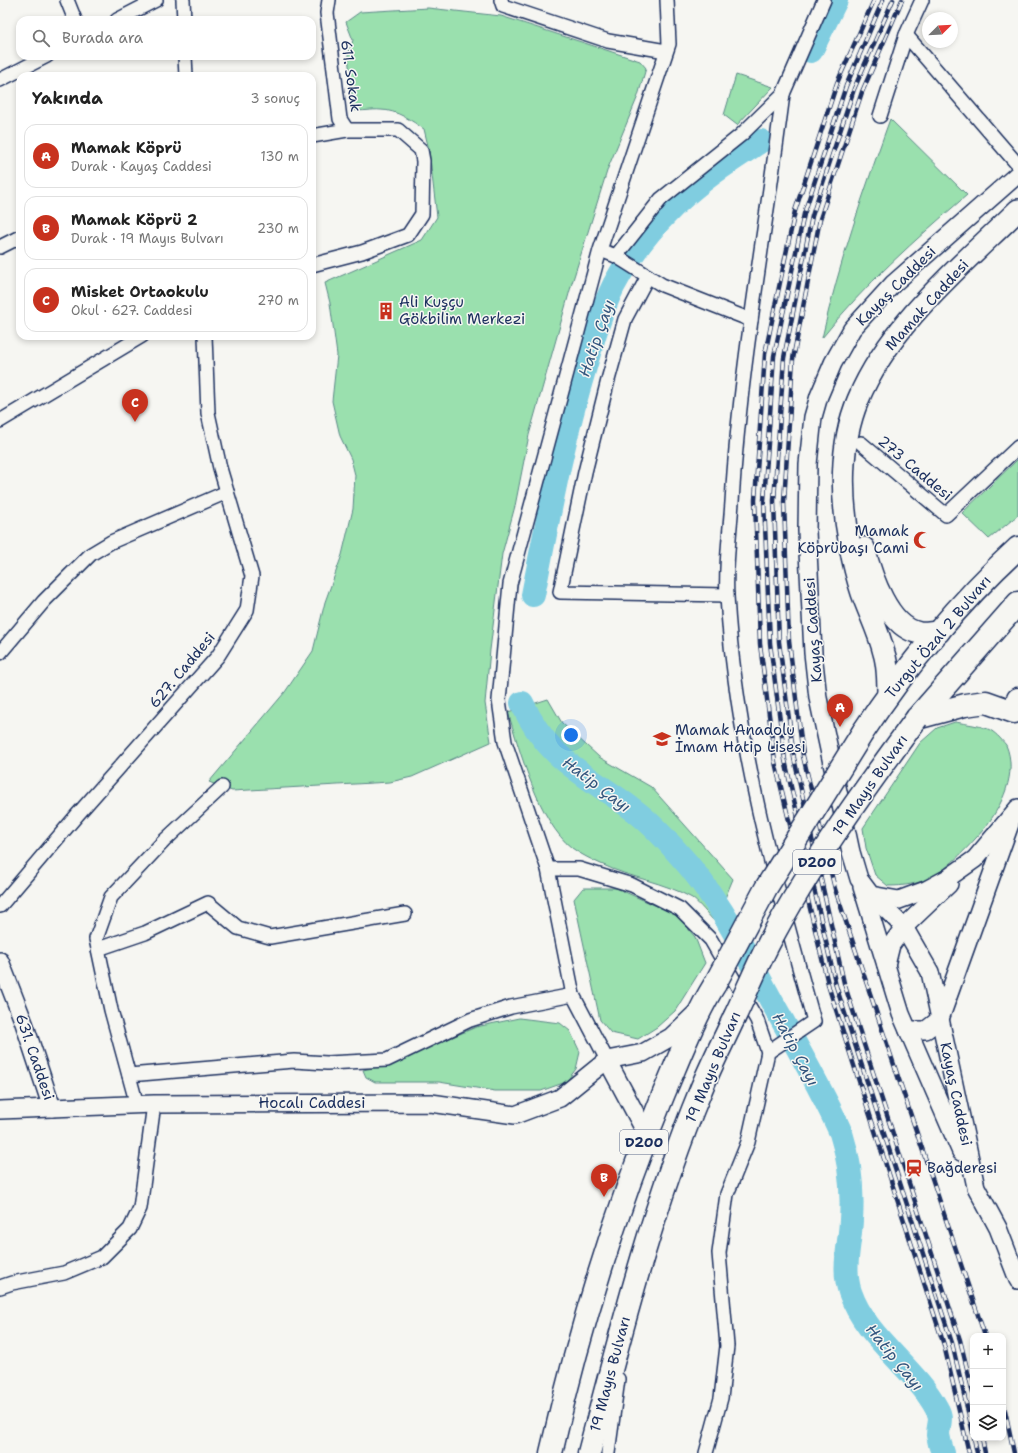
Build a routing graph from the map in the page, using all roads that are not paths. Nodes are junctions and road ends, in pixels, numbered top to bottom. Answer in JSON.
{"nodes":[{"id":1,"x":67,"y":0,"type":"edge"},
{"id":2,"x":156,"y":0,"type":"edge"},
{"id":3,"x":183,"y":0,"type":"edge"},
{"id":4,"x":329,"y":0,"type":"edge"},
{"id":5,"x":501,"y":0,"type":"edge"},
{"id":6,"x":667,"y":0,"type":"edge"},
{"id":7,"x":824,"y":0,"type":"edge"},
{"id":8,"x":922,"y":0,"type":"edge"},
{"id":9,"x":73,"y":16,"type":"edge"},
{"id":10,"x":125,"y":16,"type":"edge"},
{"id":11,"x":184,"y":16,"type":"edge"},
{"id":12,"x":906,"y":35,"type":"junction"},
{"id":13,"x":666,"y":50,"type":"junction"},
{"id":14,"x":39,"y":60,"type":"edge"},
{"id":15,"x":185,"y":60,"type":"edge"},
{"id":16,"x":186,"y":72,"type":"edge"},
{"id":17,"x":0,"y":80,"type":"edge"},
{"id":18,"x":783,"y":94,"type":"junction"},
{"id":19,"x":880,"y":116,"type":"dead end"},
{"id":20,"x":347,"y":130,"type":"junction"},
{"id":21,"x":316,"y":135,"type":"edge"},
{"id":22,"x":1018,"y":165,"type":"edge"},
{"id":23,"x":1018,"y":174,"type":"edge"},
{"id":24,"x":1018,"y":210,"type":"edge"},
{"id":25,"x":1018,"y":227,"type":"edge"},
{"id":26,"x":16,"y":239,"type":"edge"},
{"id":27,"x":0,"y":247,"type":"edge"},
{"id":28,"x":600,"y":250,"type":"junction"},
{"id":29,"x":620,"y":258,"type":"junction"},
{"id":30,"x":316,"y":263,"type":"edge"},
{"id":31,"x":643,"y":273,"type":"junction"},
{"id":32,"x":751,"y":320,"type":"junction"},
{"id":33,"x":135,"y":340,"type":"edge"},
{"id":34,"x":205,"y":340,"type":"edge"},
{"id":35,"x":0,"y":421,"type":"edge"},
{"id":36,"x":861,"y":443,"type":"junction"},
{"id":37,"x":1018,"y":447,"type":"edge"},
{"id":38,"x":227,"y":492,"type":"junction"},
{"id":39,"x":1018,"y":548,"type":"edge"},
{"id":40,"x":727,"y":594,"type":"junction"},
{"id":41,"x":1018,"y":604,"type":"edge"},
{"id":42,"x":939,"y":632,"type":"junction"},
{"id":43,"x":0,"y":653,"type":"edge"},
{"id":44,"x":888,"y":694,"type":"junction"},
{"id":45,"x":1017,"y":710,"type":"edge"},
{"id":46,"x":917,"y":718,"type":"junction"},
{"id":47,"x":863,"y":732,"type":"joint"},
{"id":48,"x":222,"y":787,"type":"dead end"},
{"id":49,"x":1016,"y":812,"type":"edge"},
{"id":50,"x":976,"y":859,"type":"junction"},
{"id":51,"x":548,"y":869,"type":"junction"},
{"id":52,"x":859,"y":879,"type":"junction"},
{"id":53,"x":871,"y":895,"type":"junction"},
{"id":54,"x":0,"y":906,"type":"edge"},
{"id":55,"x":405,"y":914,"type":"dead end"},
{"id":56,"x":904,"y":927,"type":"junction"},
{"id":57,"x":98,"y":949,"type":"junction"},
{"id":58,"x":0,"y":961,"type":"edge"},
{"id":59,"x":886,"y":965,"type":"junction"},
{"id":60,"x":572,"y":995,"type":"junction"},
{"id":61,"x":699,"y":1010,"type":"junction"},
{"id":62,"x":940,"y":1019,"type":"junction"},
{"id":63,"x":908,"y":1030,"type":"junction"},
{"id":64,"x":768,"y":1052,"type":"junction"},
{"id":65,"x":607,"y":1060,"type":"junction"},
{"id":66,"x":129,"y":1075,"type":"junction"},
{"id":67,"x":154,"y":1104,"type":"junction"},
{"id":68,"x":137,"y":1105,"type":"junction"},
{"id":69,"x":52,"y":1108,"type":"junction"},
{"id":70,"x":0,"y":1110,"type":"edge"},
{"id":71,"x":647,"y":1134,"type":"junction"},
{"id":72,"x":976,"y":1187,"type":"junction"},
{"id":73,"x":1018,"y":1280,"type":"edge"},
{"id":74,"x":0,"y":1287,"type":"edge"},
{"id":75,"x":626,"y":1316,"type":"junction"},
{"id":76,"x":551,"y":1453,"type":"edge"},
{"id":77,"x":589,"y":1453,"type":"edge"},
{"id":78,"x":608,"y":1453,"type":"edge"},
{"id":79,"x":706,"y":1453,"type":"edge"}],
"edges":[{"from":1,"to":9,"type":"street"},
{"from":2,"to":10,"type":"street"},
{"from":3,"to":11,"type":"street"},
{"from":4,"to":20,"type":"street","name":"611. Sokak"},
{"from":5,"to":13,"type":"street"},
{"from":6,"to":13,"type":"street"},
{"from":7,"to":18,"type":"street"},
{"from":8,"to":12,"type":"street"},
{"from":12,"to":19,"type":"street"},
{"from":12,"to":22,"type":"street"},
{"from":13,"to":28,"type":"street"},
{"from":14,"to":17,"type":"street"},
{"from":15,"to":16,"type":"street"},
{"from":18,"to":29,"type":"street"},
{"from":18,"to":32,"type":"street"},
{"from":20,"to":21,"type":"street"},
{"from":20,"to":30,"type":"street"},
{"from":23,"to":52,"type":"street","name":"Kayaş Caddesi"},
{"from":24,"to":44,"type":"main road","name":"Mamak Caddesi"},
{"from":25,"to":36,"type":"main road","name":"Mamak Caddesi"},
{"from":26,"to":27,"type":"street"},
{"from":28,"to":29,"type":"street"},
{"from":28,"to":51,"type":"street"},
{"from":29,"to":31,"type":"street"},
{"from":31,"to":32,"type":"street"},
{"from":31,"to":40,"type":"street"},
{"from":32,"to":40,"type":"street"},
{"from":33,"to":35,"type":"street"},
{"from":34,"to":38,"type":"street","name":"627. Caddesi"},
{"from":36,"to":37,"type":"street","name":"273 Caddesi"},
{"from":36,"to":42,"type":"main road","name":"Mamak Caddesi"},
{"from":38,"to":43,"type":"street"},
{"from":38,"to":54,"type":"street","name":"627. Caddesi"},
{"from":39,"to":42,"type":"highway","name":"Turgut Özal 2 Bulvarı","number":"D200"},
{"from":40,"to":64,"type":"street"},
{"from":41,"to":46,"type":"highway","number":"D200"},
{"from":42,"to":44,"type":"highway","name":"Turgut Özal 2 Bulvarı","number":"D200"},
{"from":44,"to":47,"type":"highway","name":"Turgut Özal 2 Bulvarı","number":"D200"},
{"from":45,"to":46,"type":"highway"},
{"from":46,"to":75,"type":"highway","name":"19 Mayıs Bulvarı","number":"D200","bridge":true},
{"from":47,"to":61,"type":"highway","name":"19 Mayıs Bulvarı","number":"D200","bridge":true},
{"from":48,"to":57,"type":"street"},
{"from":49,"to":50,"type":"street"},
{"from":49,"to":62,"type":"street"},
{"from":50,"to":53,"type":"street"},
{"from":50,"to":56,"type":"street"},
{"from":51,"to":60,"type":"street"},
{"from":51,"to":64,"type":"street"},
{"from":52,"to":53,"type":"street","name":"Kayaş Caddesi"},
{"from":52,"to":59,"type":"street"},
{"from":53,"to":56,"type":"street","name":"Kayaş Caddesi"},
{"from":55,"to":57,"type":"street"},
{"from":56,"to":59,"type":"street"},
{"from":56,"to":62,"type":"street","name":"Kayaş Caddesi"},
{"from":57,"to":66,"type":"street"},
{"from":58,"to":69,"type":"street","name":"631. Caddesi"},
{"from":59,"to":63,"type":"street"},
{"from":60,"to":65,"type":"street"},
{"from":60,"to":66,"type":"street"},
{"from":61,"to":65,"type":"street"},
{"from":61,"to":71,"type":"highway","name":"19 Mayıs Bulvarı","number":"D200"},
{"from":62,"to":63,"type":"street","name":"Kayaş Caddesi"},
{"from":62,"to":72,"type":"street","name":"Kayaş Caddesi"},
{"from":63,"to":72,"type":"street"},
{"from":64,"to":79,"type":"street"},
{"from":65,"to":67,"type":"street","name":"Hocalı Caddesi"},
{"from":65,"to":71,"type":"street"},
{"from":66,"to":68,"type":"street"},
{"from":67,"to":68,"type":"street","name":"Hocalı Caddesi"},
{"from":67,"to":74,"type":"street"},
{"from":68,"to":69,"type":"street","name":"Hocalı Caddesi"},
{"from":69,"to":70,"type":"street","name":"Hocalı Caddesi"},
{"from":71,"to":76,"type":"highway","name":"19 Mayıs Bulvarı","number":"D200"},
{"from":72,"to":73,"type":"street","name":"Kayaş Caddesi"},
{"from":75,"to":77,"type":"highway","name":"19 Mayıs Bulvarı","number":"D200"},
{"from":75,"to":78,"type":"street"}]}
